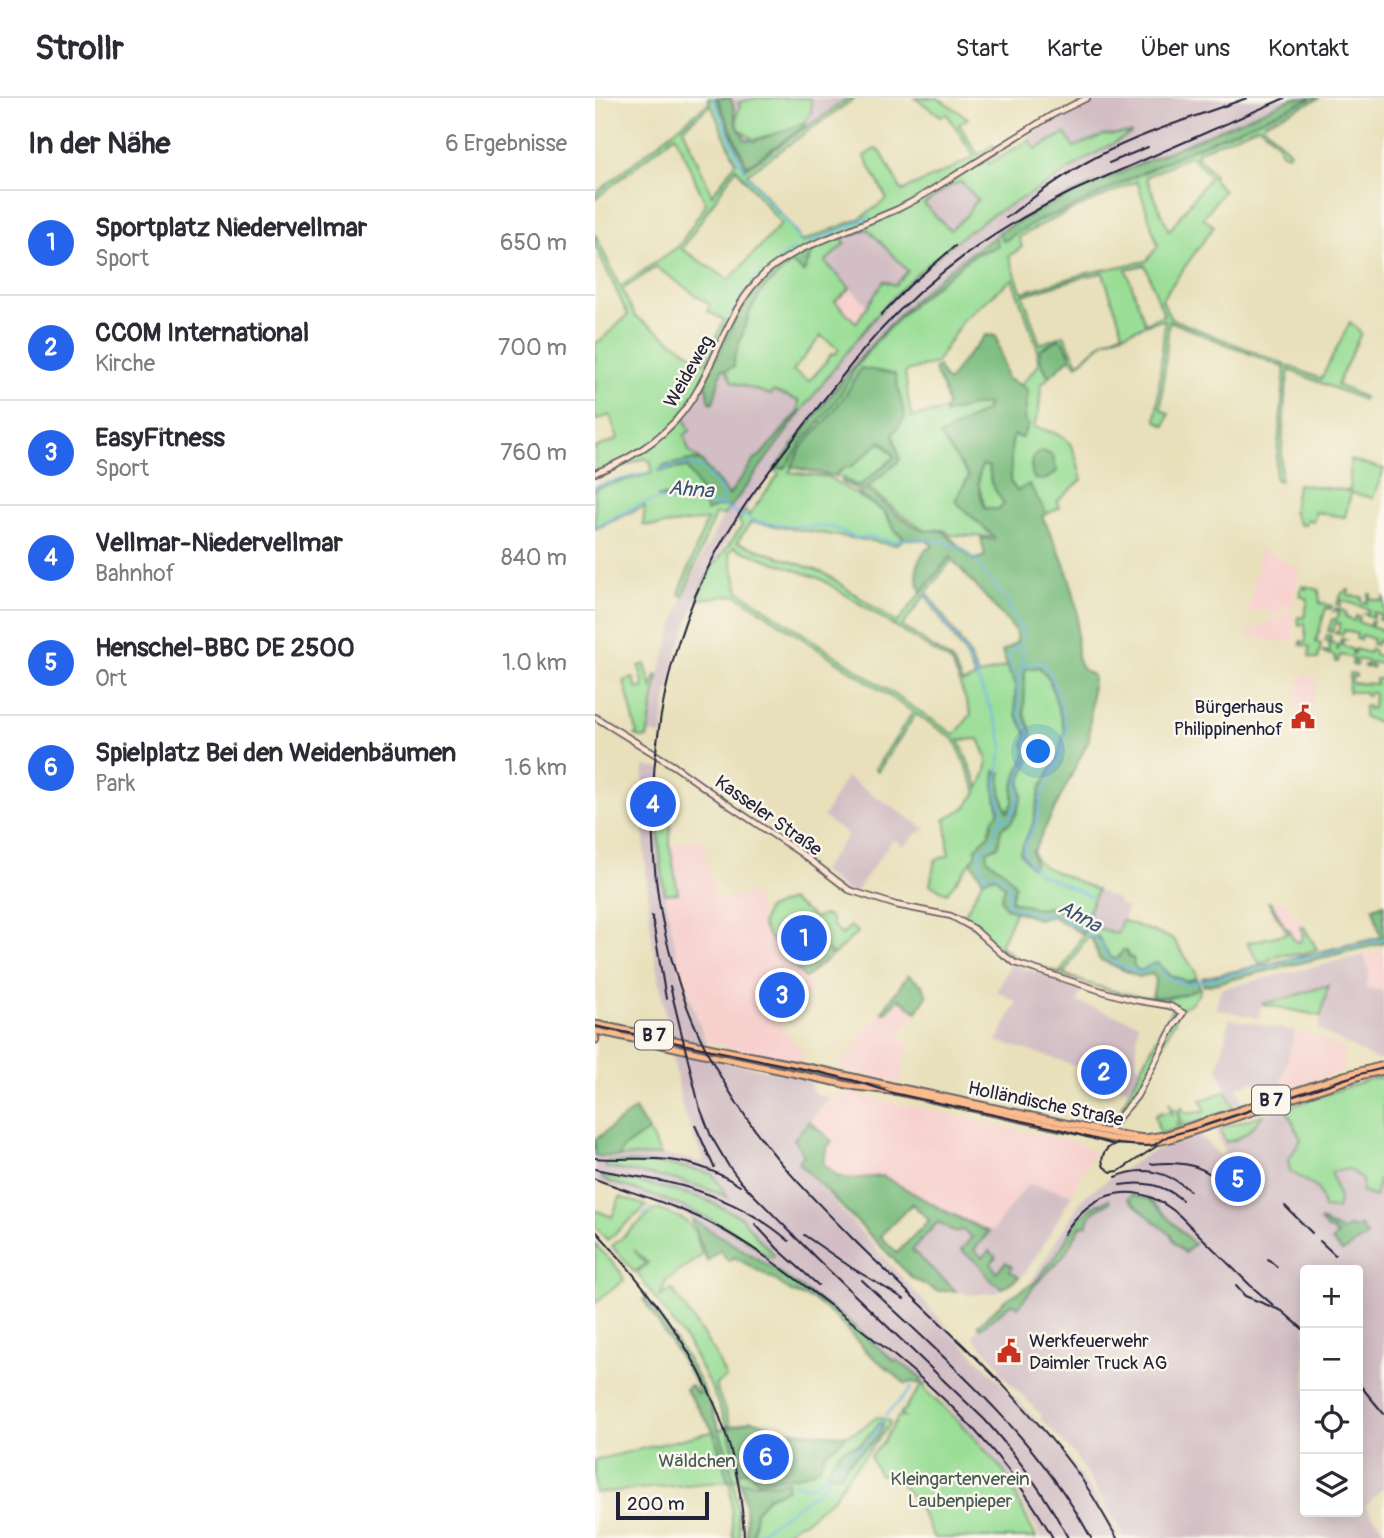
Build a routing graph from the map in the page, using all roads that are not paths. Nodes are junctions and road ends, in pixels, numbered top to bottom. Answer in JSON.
{"nodes":[{"id":1,"x":1087,"y":98,"type":"edge"},
{"id":2,"x":595,"y":473,"type":"edge"},
{"id":3,"x":595,"y":717,"type":"edge"},
{"id":4,"x":597,"y":1030,"type":"edge"},
{"id":5,"x":1384,"y":1065,"type":"edge"},
{"id":6,"x":1384,"y":1071,"type":"edge"},
{"id":7,"x":1109,"y":1132,"type":"junction"}],
"edges":[{"from":1,"to":2,"type":"main road","name":"Weideweg"},
{"from":3,"to":7,"type":"main road","name":"Kasseler Straße"},
{"from":4,"to":6,"type":"main road","name":"Holländische Straße","number":"B 7"},
{"from":4,"to":7,"type":"main road","name":"Holländische Straße","number":"B 7"},
{"from":5,"to":7,"type":"main road","name":"Holländische Straße","number":"B 7"}]}
